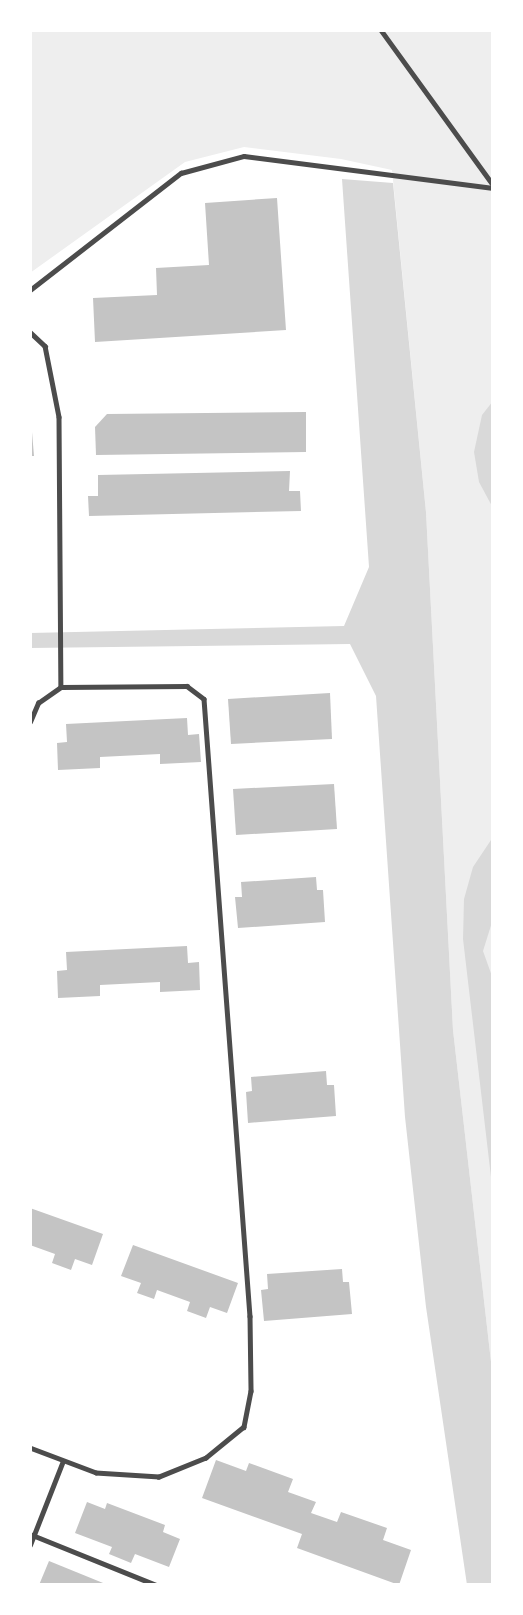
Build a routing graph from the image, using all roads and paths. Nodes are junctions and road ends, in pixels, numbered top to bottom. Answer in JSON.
{"nodes":[{"id":1,"x":381,"y":30,"type":"edge"},
{"id":2,"x":493,"y":187,"type":"edge"},
{"id":3,"x":30,"y":290,"type":"edge"},
{"id":4,"x":30,"y":332,"type":"edge"},
{"id":5,"x":61,"y":687,"type":"junction"},
{"id":6,"x":30,"y":722,"type":"edge"},
{"id":7,"x":30,"y":1448,"type":"edge"},
{"id":8,"x":63,"y":1461,"type":"junction"},
{"id":9,"x":32,"y":1534,"type":"edge"},
{"id":10,"x":30,"y":1545,"type":"edge"},
{"id":11,"x":156,"y":1585,"type":"edge"}],
"edges":[{"from":1,"to":2,"type":"lane"},
{"from":2,"to":3,"type":"lane"},
{"from":4,"to":5,"type":"lane"},
{"from":5,"to":6,"type":"lane"},
{"from":5,"to":8,"type":"lane"},
{"from":7,"to":8,"type":"lane"},
{"from":8,"to":9,"type":"lane"},
{"from":9,"to":10,"type":"lane"},
{"from":9,"to":11,"type":"lane"}]}
